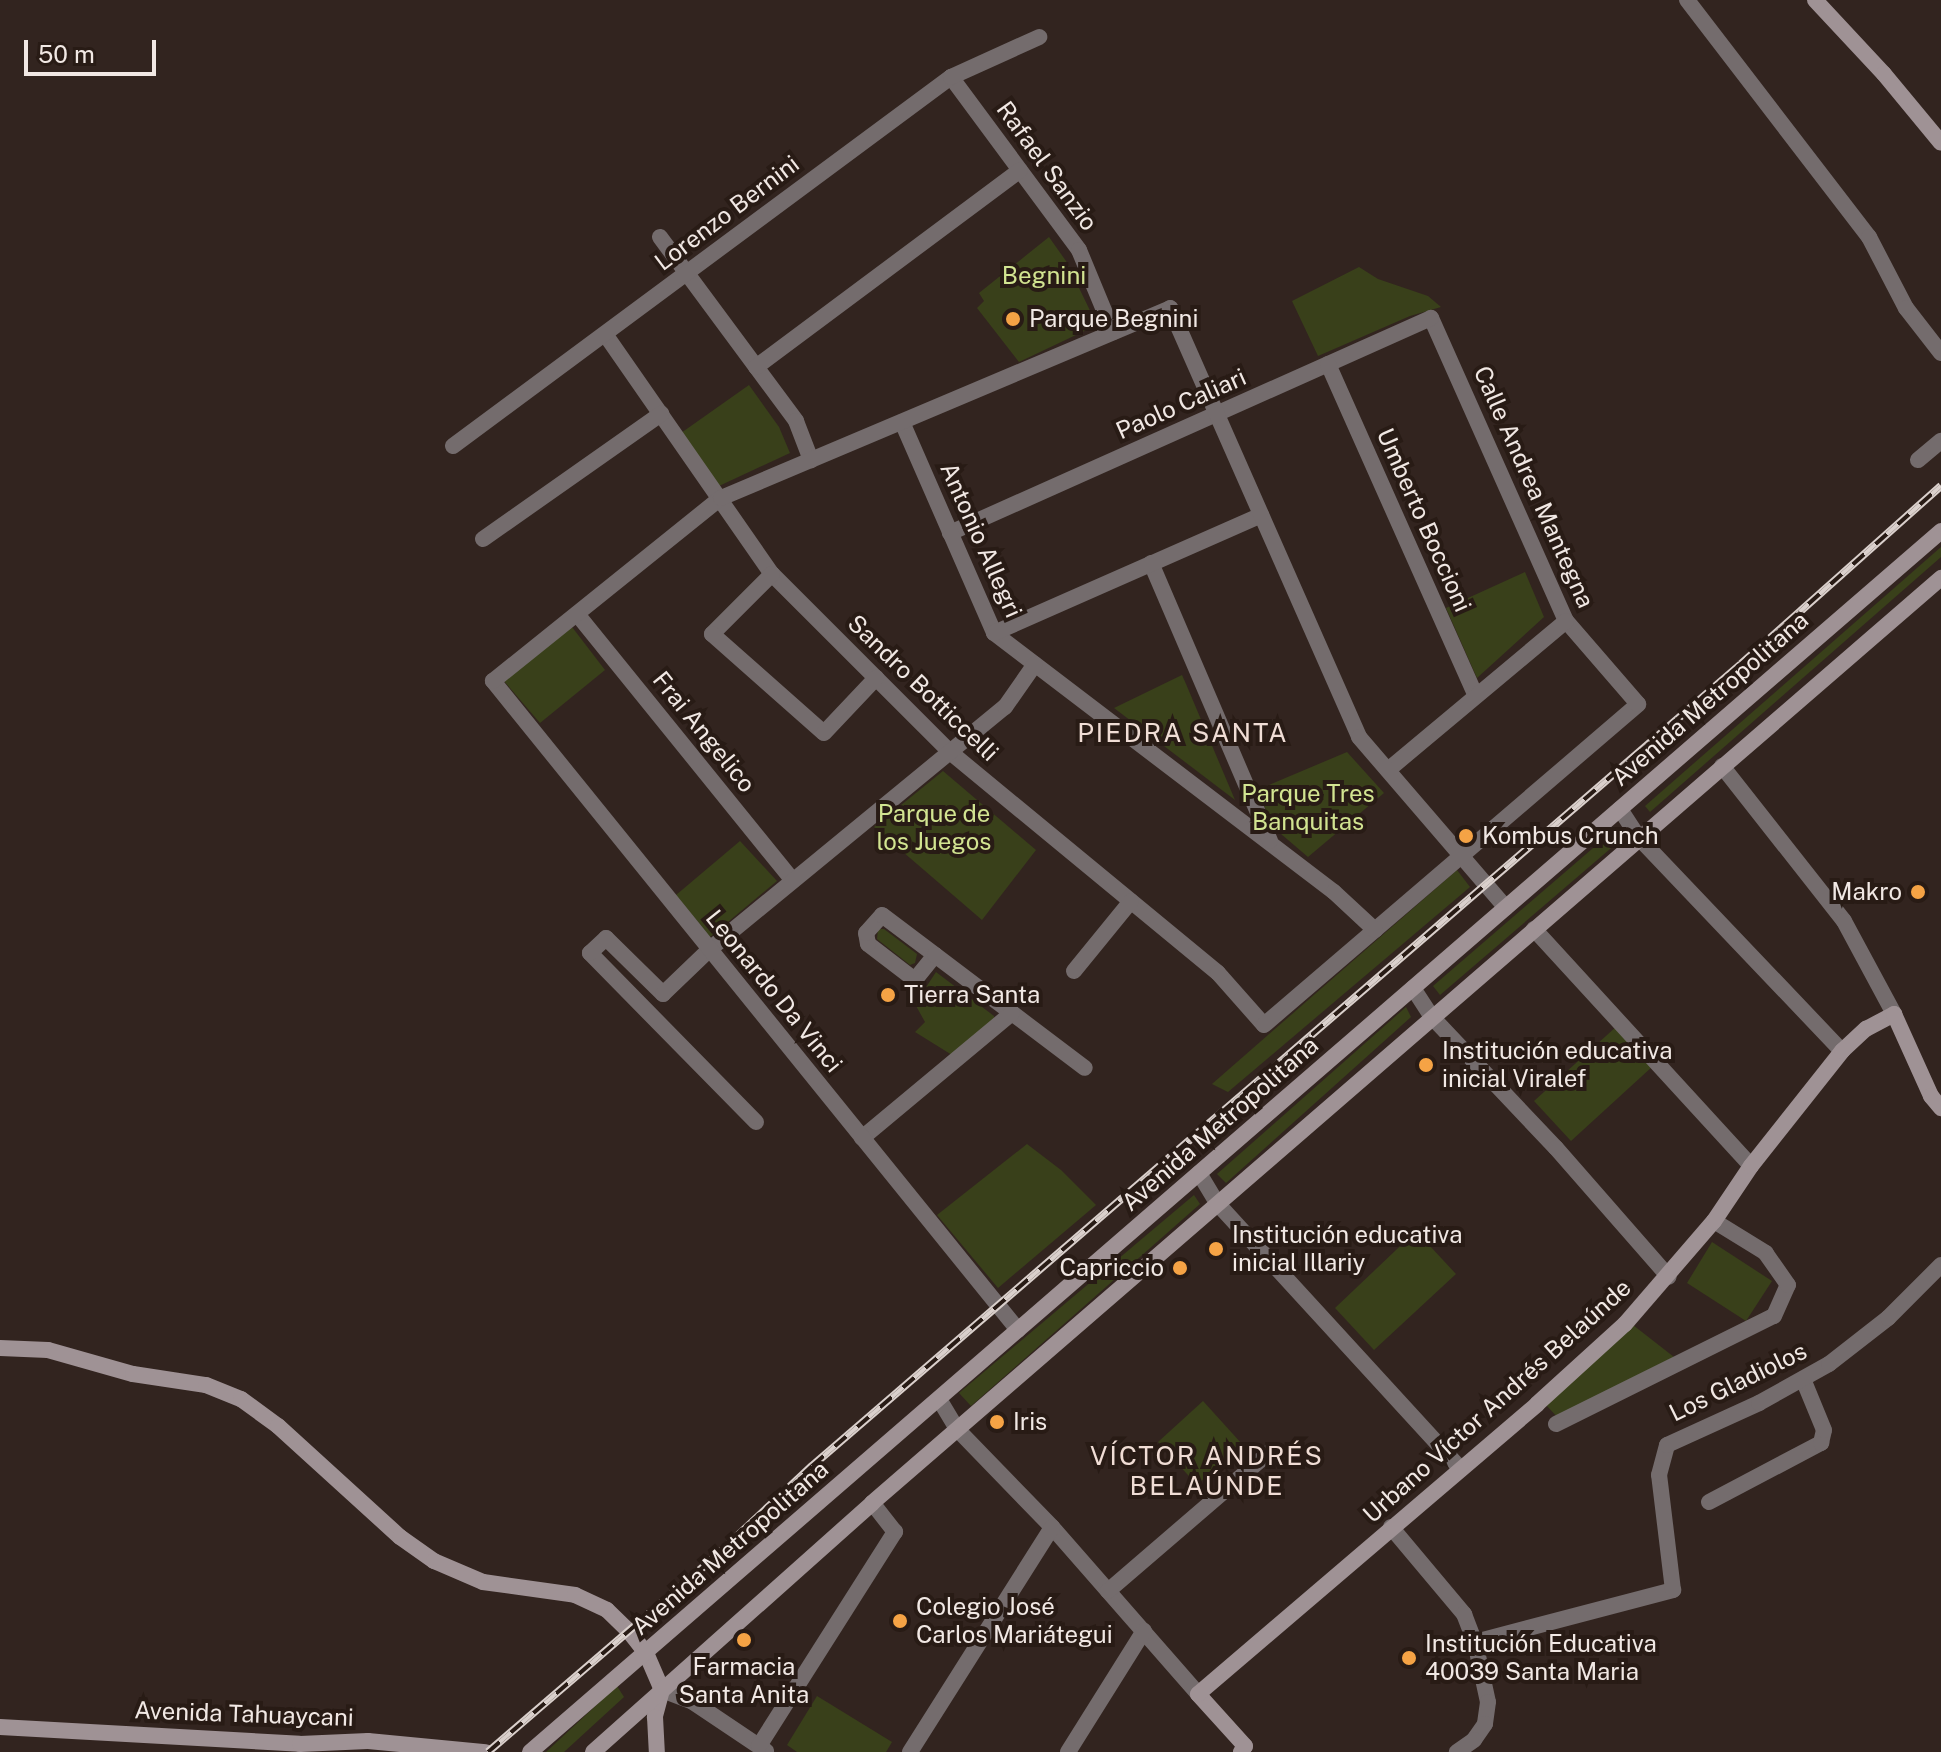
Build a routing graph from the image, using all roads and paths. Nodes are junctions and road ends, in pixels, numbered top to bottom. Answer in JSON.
{"nodes":[{"id":1,"x":1687,"y":0,"type":"edge"},
{"id":2,"x":1815,"y":0,"type":"edge"},
{"id":3,"x":1039,"y":37,"type":"dead end"},
{"id":4,"x":951,"y":77,"type":"junction"},
{"id":5,"x":1941,"y":143,"type":"edge"},
{"id":6,"x":1020,"y":170,"type":"junction"},
{"id":7,"x":660,"y":237,"type":"dead end"},
{"id":8,"x":687,"y":273,"type":"junction"},
{"id":9,"x":1431,"y":318,"type":"joint"},
{"id":10,"x":1113,"y":332,"type":"junction"},
{"id":11,"x":605,"y":334,"type":"junction"},
{"id":12,"x":1941,"y":353,"type":"edge"},
{"id":13,"x":1328,"y":364,"type":"junction"},
{"id":14,"x":756,"y":367,"type":"junction"},
{"id":15,"x":661,"y":414,"type":"junction"},
{"id":16,"x":1216,"y":414,"type":"junction"},
{"id":17,"x":902,"y":422,"type":"junction"},
{"id":18,"x":1941,"y":441,"type":"edge"},
{"id":19,"x":453,"y":446,"type":"dead end"},
{"id":20,"x":811,"y":460,"type":"junction"},
{"id":21,"x":1918,"y":460,"type":"dead end"},
{"id":22,"x":720,"y":499,"type":"junction"},
{"id":23,"x":1261,"y":515,"type":"junction"},
{"id":24,"x":1941,"y":531,"type":"edge"},
{"id":25,"x":950,"y":533,"type":"junction"},
{"id":26,"x":483,"y":539,"type":"dead end"},
{"id":27,"x":1151,"y":563,"type":"junction"},
{"id":28,"x":772,"y":574,"type":"junction"},
{"id":29,"x":1941,"y":578,"type":"edge"},
{"id":30,"x":577,"y":614,"type":"junction"},
{"id":31,"x":1566,"y":621,"type":"junction"},
{"id":32,"x":994,"y":633,"type":"junction"},
{"id":33,"x":1035,"y":664,"type":"junction"},
{"id":34,"x":876,"y":678,"type":"junction"},
{"id":35,"x":1476,"y":696,"type":"junction"},
{"id":36,"x":950,"y":752,"type":"junction"},
{"id":37,"x":1722,"y":766,"type":"junction"},
{"id":38,"x":1388,"y":770,"type":"junction"},
{"id":39,"x":1620,"y":809,"type":"junction"},
{"id":40,"x":1639,"y":838,"type":"junction"},
{"id":41,"x":1271,"y":844,"type":"junction"},
{"id":42,"x":1462,"y":855,"type":"junction"},
{"id":43,"x":793,"y":881,"type":"junction"},
{"id":44,"x":1131,"y":901,"type":"junction"},
{"id":45,"x":1506,"y":908,"type":"junction"},
{"id":46,"x":1534,"y":929,"type":"junction"},
{"id":47,"x":1375,"y":930,"type":"junction"},
{"id":48,"x":710,"y":949,"type":"junction"},
{"id":49,"x":935,"y":955,"type":"dead end"},
{"id":50,"x":1074,"y":971,"type":"dead end"},
{"id":51,"x":1413,"y":988,"type":"junction"},
{"id":52,"x":1012,"y":1013,"type":"junction"},
{"id":53,"x":1894,"y":1014,"type":"junction"},
{"id":54,"x":1432,"y":1017,"type":"junction"},
{"id":55,"x":1842,"y":1051,"type":"junction"},
{"id":56,"x":1085,"y":1068,"type":"dead end"},
{"id":57,"x":1941,"y":1108,"type":"edge"},
{"id":58,"x":756,"y":1122,"type":"dead end"},
{"id":59,"x":862,"y":1138,"type":"junction"},
{"id":60,"x":1751,"y":1166,"type":"junction"},
{"id":61,"x":1199,"y":1173,"type":"junction"},
{"id":62,"x":1217,"y":1203,"type":"junction"},
{"id":63,"x":1714,"y":1221,"type":"junction"},
{"id":64,"x":1941,"y":1265,"type":"edge"},
{"id":65,"x":1669,"y":1277,"type":"junction"},
{"id":66,"x":1018,"y":1330,"type":"junction"},
{"id":67,"x":0,"y":1348,"type":"edge"},
{"id":68,"x":1803,"y":1379,"type":"junction"},
{"id":69,"x":939,"y":1399,"type":"junction"},
{"id":70,"x":1556,"y":1424,"type":"dead end"},
{"id":71,"x":957,"y":1429,"type":"junction"},
{"id":72,"x":1271,"y":1451,"type":"dead end"},
{"id":73,"x":1461,"y":1469,"type":"junction"},
{"id":74,"x":1709,"y":1502,"type":"dead end"},
{"id":75,"x":872,"y":1503,"type":"junction"},
{"id":76,"x":1052,"y":1527,"type":"junction"},
{"id":77,"x":1391,"y":1527,"type":"junction"},
{"id":78,"x":1108,"y":1591,"type":"junction"},
{"id":79,"x":1144,"y":1631,"type":"junction"},
{"id":80,"x":1475,"y":1642,"type":"junction"},
{"id":81,"x":646,"y":1653,"type":"junction"},
{"id":82,"x":662,"y":1690,"type":"junction"},
{"id":83,"x":1198,"y":1694,"type":"junction"},
{"id":84,"x":0,"y":1727,"type":"edge"},
{"id":85,"x":763,"y":1749,"type":"edge"},
{"id":86,"x":1245,"y":1750,"type":"edge"},
{"id":87,"x":485,"y":1752,"type":"edge"},
{"id":88,"x":530,"y":1752,"type":"edge"},
{"id":89,"x":593,"y":1752,"type":"edge"},
{"id":90,"x":657,"y":1752,"type":"edge"},
{"id":91,"x":910,"y":1752,"type":"edge"},
{"id":92,"x":1068,"y":1752,"type":"edge"},
{"id":93,"x":1457,"y":1752,"type":"edge"}],
"edges":[{"from":1,"to":12,"type":"street"},
{"from":2,"to":5,"type":"main road"},
{"from":3,"to":4,"type":"street","name":"Lorenzo Bernini"},
{"from":4,"to":6,"type":"street","name":"Rafael Sanzio"},
{"from":4,"to":8,"type":"street","name":"Lorenzo Bernini"},
{"from":6,"to":10,"type":"street","name":"Rafael Sanzio"},
{"from":6,"to":14,"type":"street"},
{"from":7,"to":8,"type":"street"},
{"from":8,"to":11,"type":"street","name":"Lorenzo Bernini"},
{"from":8,"to":14,"type":"street"},
{"from":9,"to":13,"type":"street","name":"Paolo Caliari"},
{"from":9,"to":31,"type":"street","name":"Calle Andrea Mantegna"},
{"from":10,"to":16,"type":"street"},
{"from":10,"to":17,"type":"street"},
{"from":11,"to":15,"type":"street","name":"Sandro Botticcelli"},
{"from":11,"to":19,"type":"street","name":"Lorenzo Bernini"},
{"from":13,"to":16,"type":"street","name":"Paolo Caliari"},
{"from":13,"to":35,"type":"street","name":"Umberto Boccioni"},
{"from":14,"to":20,"type":"street"},
{"from":15,"to":22,"type":"street","name":"Sandro Botticcelli"},
{"from":15,"to":26,"type":"street"},
{"from":16,"to":23,"type":"street"},
{"from":16,"to":25,"type":"street","name":"Paolo Caliari"},
{"from":17,"to":20,"type":"street"},
{"from":17,"to":25,"type":"street","name":"Antonio Allegri"},
{"from":18,"to":21,"type":"street"},
{"from":20,"to":22,"type":"street"},
{"from":22,"to":28,"type":"street","name":"Sandro Botticcelli"},
{"from":22,"to":30,"type":"street"},
{"from":23,"to":27,"type":"street"},
{"from":23,"to":38,"type":"street"},
{"from":24,"to":39,"type":"main road","name":"Avenida Metropolitana"},
{"from":25,"to":32,"type":"street","name":"Antonio Allegri"},
{"from":27,"to":32,"type":"street"},
{"from":27,"to":41,"type":"street"},
{"from":28,"to":34,"type":"street","name":"Sandro Botticcelli"},
{"from":28,"to":34,"type":"street"},
{"from":29,"to":37,"type":"main road"},
{"from":30,"to":43,"type":"street","name":"Frai Angelico"},
{"from":30,"to":48,"type":"street","name":"Leonardo Da Vinci"},
{"from":31,"to":35,"type":"street"},
{"from":31,"to":42,"type":"street","name":"Calle Andrea Mantegna"},
{"from":32,"to":33,"type":"street","name":"Antonio Allegri"},
{"from":33,"to":36,"type":"street"},
{"from":33,"to":41,"type":"street","name":"Antonio Allegri"},
{"from":34,"to":36,"type":"street","name":"Sandro Botticcelli"},
{"from":35,"to":38,"type":"street"},
{"from":36,"to":43,"type":"street"},
{"from":36,"to":44,"type":"street","name":"Sandro Botticcelli"},
{"from":37,"to":40,"type":"main road"},
{"from":37,"to":53,"type":"street"},
{"from":38,"to":42,"type":"street"},
{"from":39,"to":40,"type":"street"},
{"from":39,"to":45,"type":"main road","name":"Avenida Metropolitana"},
{"from":40,"to":46,"type":"main road"},
{"from":40,"to":55,"type":"street"},
{"from":41,"to":47,"type":"street","name":"Antonio Allegri"},
{"from":42,"to":45,"type":"street"},
{"from":42,"to":47,"type":"street"},
{"from":43,"to":48,"type":"street"},
{"from":44,"to":47,"type":"street","name":"Sandro Botticcelli"},
{"from":44,"to":50,"type":"street"},
{"from":45,"to":51,"type":"main road","name":"Avenida Metropolitana"},
{"from":46,"to":54,"type":"main road"},
{"from":46,"to":60,"type":"street"},
{"from":48,"to":58,"type":"street"},
{"from":48,"to":59,"type":"street","name":"Leonardo Da Vinci"},
{"from":49,"to":52,"type":"street"},
{"from":51,"to":54,"type":"street"},
{"from":51,"to":61,"type":"main road","name":"Avenida Metropolitana"},
{"from":52,"to":56,"type":"street"},
{"from":52,"to":59,"type":"street"},
{"from":53,"to":55,"type":"main road","name":"Urbano Víctor Andrés Belaúnde"},
{"from":53,"to":57,"type":"main road"},
{"from":54,"to":62,"type":"main road"},
{"from":54,"to":65,"type":"street"},
{"from":55,"to":60,"type":"main road","name":"Urbano Víctor Andrés Belaúnde"},
{"from":59,"to":66,"type":"street","name":"Leonardo Da Vinci"},
{"from":60,"to":63,"type":"main road","name":"Urbano Víctor Andrés Belaúnde"},
{"from":61,"to":62,"type":"street"},
{"from":61,"to":66,"type":"main road","name":"Avenida Metropolitana"},
{"from":62,"to":71,"type":"main road"},
{"from":62,"to":73,"type":"street"},
{"from":63,"to":65,"type":"main road","name":"Urbano Víctor Andrés Belaúnde"},
{"from":63,"to":70,"type":"street"},
{"from":64,"to":68,"type":"street","name":"Los Gladiolos"},
{"from":65,"to":73,"type":"main road","name":"Urbano Víctor Andrés Belaúnde"},
{"from":66,"to":69,"type":"main road","name":"Avenida Metropolitana"},
{"from":67,"to":81,"type":"main road"},
{"from":68,"to":74,"type":"street"},
{"from":68,"to":80,"type":"street","name":"Los Gladiolos"},
{"from":69,"to":71,"type":"street"},
{"from":69,"to":81,"type":"main road","name":"Avenida Metropolitana"},
{"from":71,"to":75,"type":"main road"},
{"from":71,"to":76,"type":"street"},
{"from":72,"to":78,"type":"street"},
{"from":73,"to":77,"type":"main road","name":"Urbano Víctor Andrés Belaúnde"},
{"from":75,"to":82,"type":"main road"},
{"from":75,"to":85,"type":"street"},
{"from":76,"to":78,"type":"street"},
{"from":76,"to":91,"type":"street"},
{"from":77,"to":80,"type":"street"},
{"from":77,"to":83,"type":"main road","name":"Urbano Víctor Andrés Belaúnde"},
{"from":78,"to":79,"type":"street"},
{"from":79,"to":83,"type":"street"},
{"from":79,"to":92,"type":"street"},
{"from":80,"to":93,"type":"street"},
{"from":81,"to":82,"type":"main road"},
{"from":81,"to":88,"type":"main road","name":"Avenida Metropolitana"},
{"from":82,"to":85,"type":"street"},
{"from":82,"to":89,"type":"main road"},
{"from":82,"to":90,"type":"main road"},
{"from":83,"to":86,"type":"main road"},
{"from":84,"to":87,"type":"main road","name":"Avenida Tahuaycani"}]}
